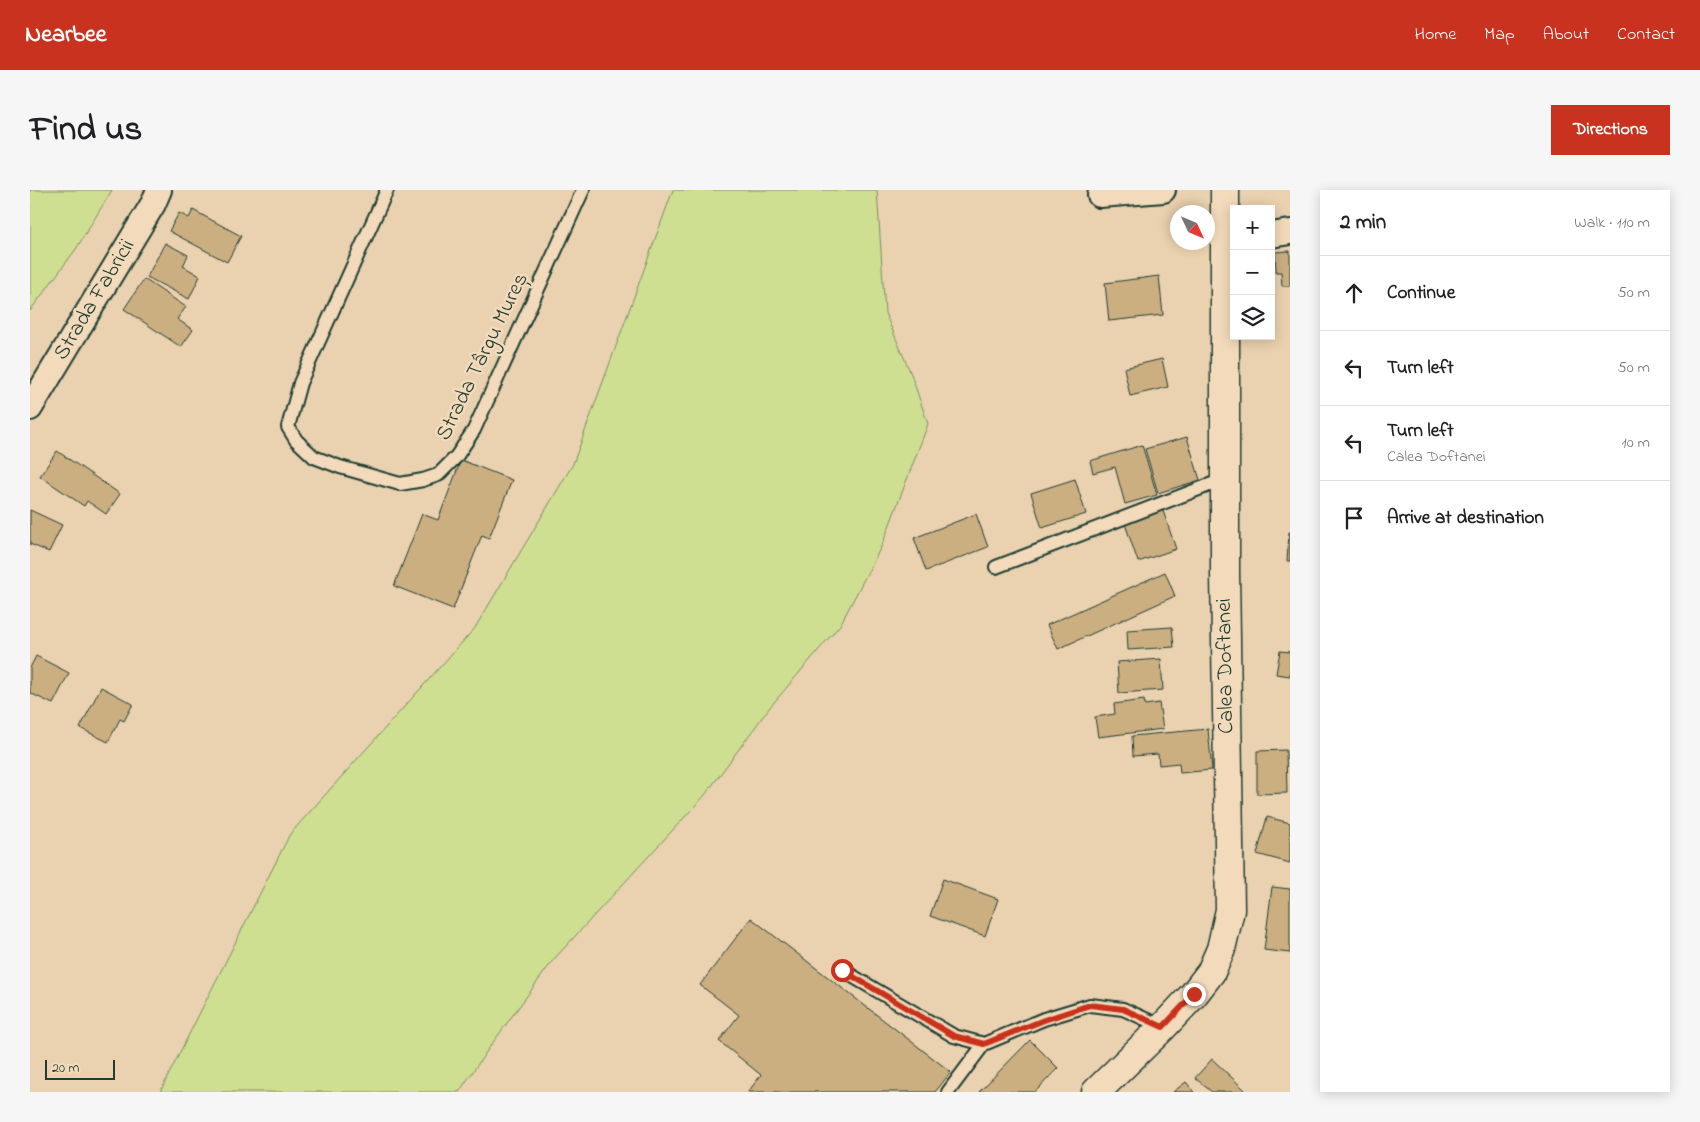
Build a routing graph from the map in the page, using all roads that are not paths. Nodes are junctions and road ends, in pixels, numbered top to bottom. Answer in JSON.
{"nodes":[{"id":1,"x":158,"y":190,"type":"edge"},
{"id":2,"x":387,"y":190,"type":"edge"},
{"id":3,"x":583,"y":190,"type":"edge"},
{"id":4,"x":1163,"y":190,"type":"edge"},
{"id":5,"x":1225,"y":190,"type":"edge"},
{"id":6,"x":1100,"y":195,"type":"dead end"},
{"id":7,"x":1290,"y":232,"type":"edge"},
{"id":8,"x":1275,"y":234,"type":"edge"},
{"id":9,"x":1229,"y":242,"type":"edge"},
{"id":10,"x":30,"y":408,"type":"edge"},
{"id":11,"x":1225,"y":479,"type":"junction"},
{"id":12,"x":996,"y":567,"type":"dead end"},
{"id":13,"x":842,"y":970,"type":"dead end"},
{"id":14,"x":1163,"y":1027,"type":"junction"},
{"id":15,"x":984,"y":1044,"type":"junction"},
{"id":16,"x":948,"y":1092,"type":"edge"},
{"id":17,"x":1096,"y":1092,"type":"edge"}],
"edges":[{"from":1,"to":10,"type":"street","name":"Strada Fabricii"},
{"from":2,"to":3,"type":"lane","name":"Strada Târgu Mureș"},
{"from":4,"to":6,"type":"street"},
{"from":5,"to":9,"type":"main road","name":"Calea Doftanei"},
{"from":7,"to":8,"type":"street"},
{"from":9,"to":11,"type":"main road","name":"Calea Doftanei"},
{"from":11,"to":12,"type":"lane"},
{"from":11,"to":14,"type":"main road","name":"Calea Doftanei"},
{"from":13,"to":15,"type":"lane"},
{"from":14,"to":15,"type":"lane"},
{"from":14,"to":17,"type":"main road","name":"Calea Doftanei"},
{"from":15,"to":16,"type":"lane"}]}
